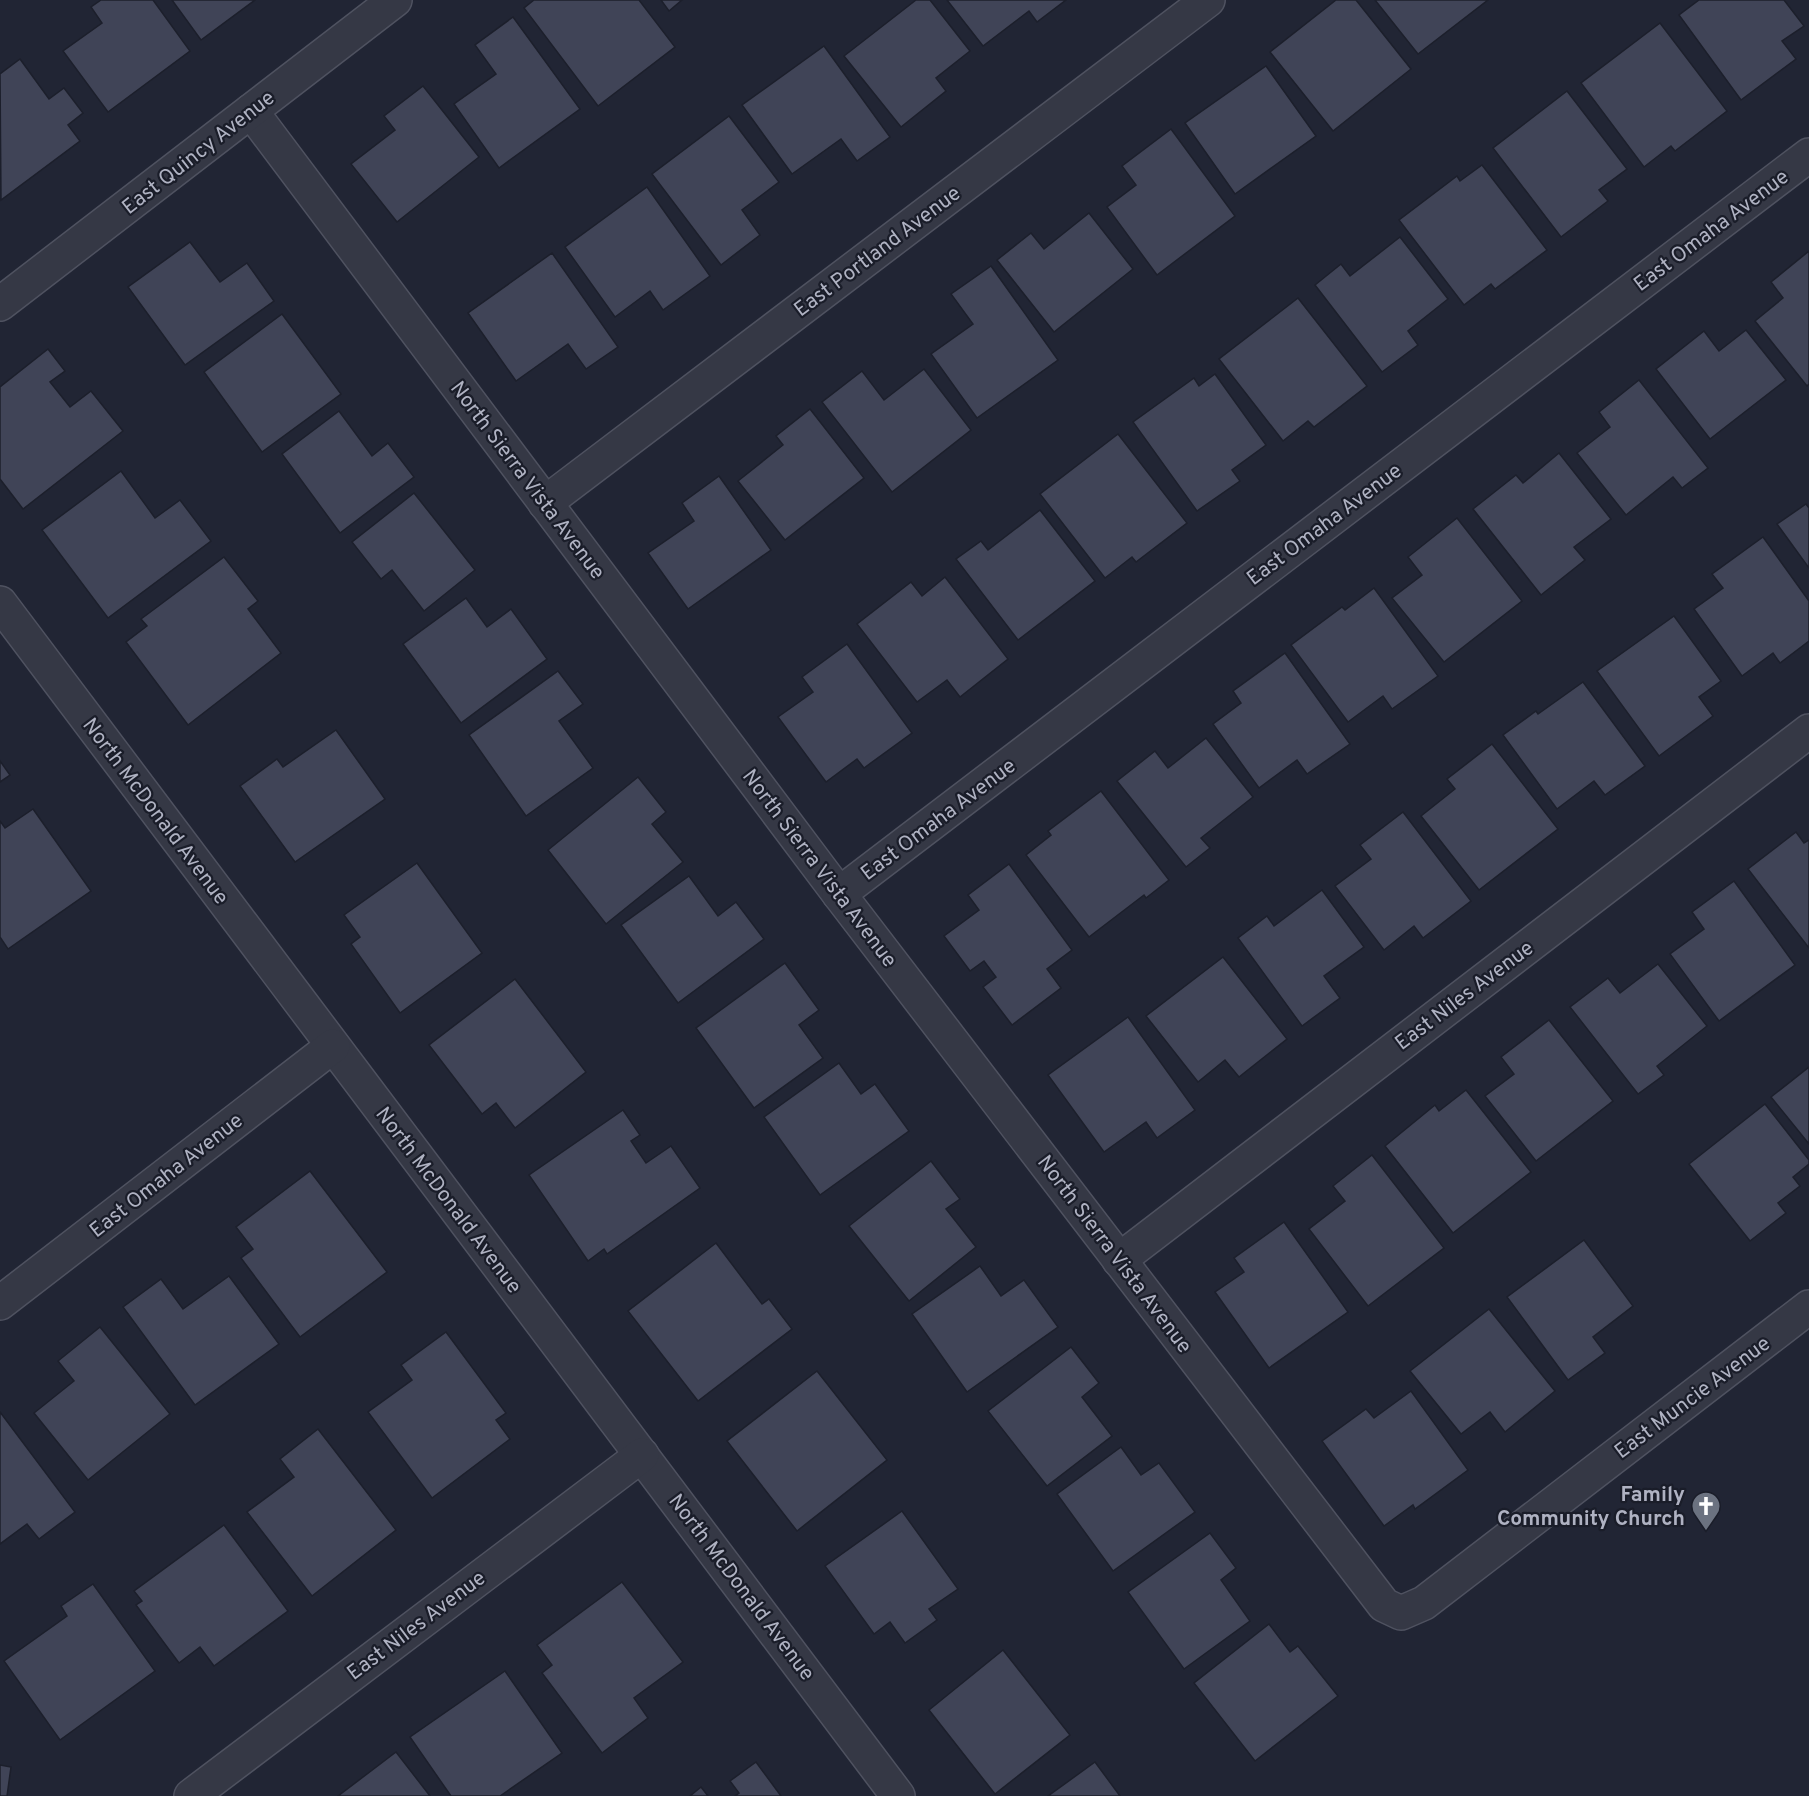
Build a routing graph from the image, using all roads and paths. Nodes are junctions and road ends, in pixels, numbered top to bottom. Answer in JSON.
{"nodes":[{"id":1,"x":395,"y":0,"type":"edge"},
{"id":2,"x":1208,"y":0,"type":"edge"},
{"id":3,"x":251,"y":111,"type":"junction"},
{"id":4,"x":1809,"y":155,"type":"edge"},
{"id":5,"x":0,"y":304,"type":"edge"},
{"id":6,"x":545,"y":503,"type":"junction"},
{"id":7,"x":0,"y":603,"type":"edge"},
{"id":8,"x":1809,"y":731,"type":"edge"},
{"id":9,"x":839,"y":894,"type":"junction"},
{"id":10,"x":333,"y":1046,"type":"junction"},
{"id":11,"x":1119,"y":1260,"type":"junction"},
{"id":12,"x":0,"y":1303,"type":"edge"},
{"id":13,"x":1809,"y":1307,"type":"edge"},
{"id":14,"x":642,"y":1455,"type":"junction"},
{"id":15,"x":1401,"y":1614,"type":"joint"},
{"id":16,"x":191,"y":1796,"type":"edge"},
{"id":17,"x":898,"y":1796,"type":"edge"}],
"edges":[{"from":1,"to":3,"type":"street","name":"East Quincy Avenue"},
{"from":2,"to":6,"type":"street","name":"East Portland Avenue"},
{"from":3,"to":5,"type":"street","name":"East Quincy Avenue"},
{"from":3,"to":6,"type":"street","name":"North Sierra Vista Avenue"},
{"from":4,"to":9,"type":"street","name":"East Omaha Avenue"},
{"from":6,"to":9,"type":"street","name":"North Sierra Vista Avenue"},
{"from":7,"to":10,"type":"street","name":"North McDonald Avenue"},
{"from":8,"to":11,"type":"street","name":"East Niles Avenue"},
{"from":9,"to":11,"type":"street","name":"North Sierra Vista Avenue"},
{"from":10,"to":12,"type":"street","name":"East Omaha Avenue"},
{"from":10,"to":14,"type":"street","name":"North McDonald Avenue"},
{"from":11,"to":15,"type":"street","name":"North Sierra Vista Avenue"},
{"from":13,"to":15,"type":"street","name":"East Muncie Avenue"},
{"from":14,"to":16,"type":"street","name":"East Niles Avenue"},
{"from":14,"to":17,"type":"street","name":"North McDonald Avenue"}]}
